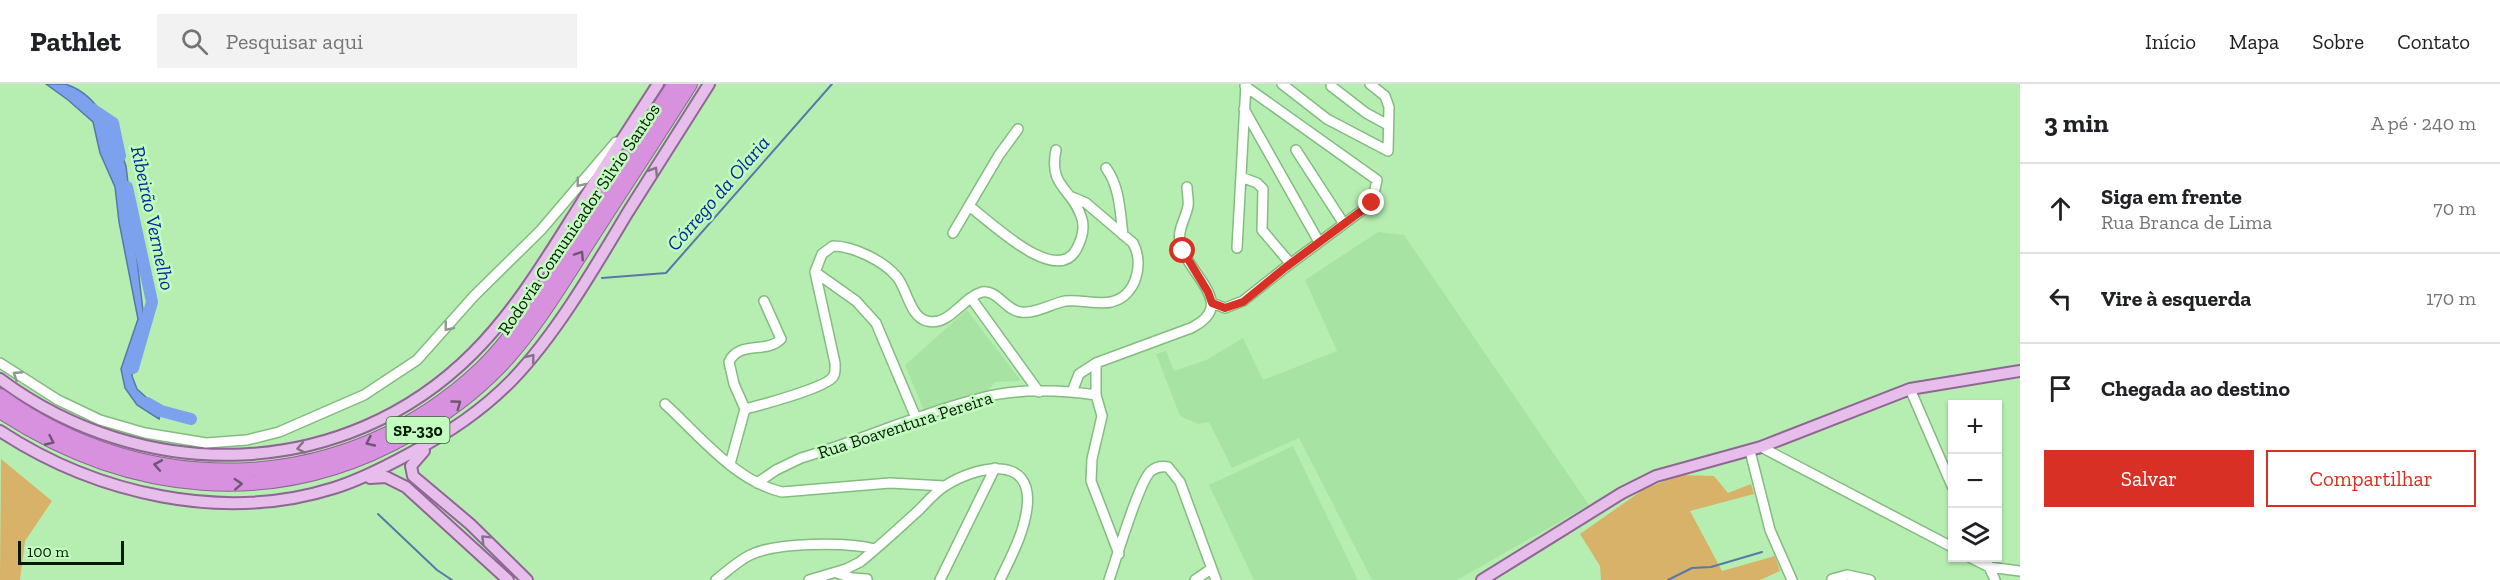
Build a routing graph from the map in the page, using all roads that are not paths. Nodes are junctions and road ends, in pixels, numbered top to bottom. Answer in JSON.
{"nodes":[{"id":1,"x":658,"y":84,"type":"edge"},
{"id":2,"x":675,"y":84,"type":"edge"},
{"id":3,"x":690,"y":84,"type":"edge"},
{"id":4,"x":709,"y":84,"type":"edge"},
{"id":5,"x":1282,"y":84,"type":"edge"},
{"id":6,"x":1370,"y":84,"type":"edge"},
{"id":7,"x":1246,"y":85,"type":"edge"},
{"id":8,"x":1331,"y":86,"type":"dead end"},
{"id":9,"x":1244,"y":109,"type":"junction"},
{"id":10,"x":632,"y":124,"type":"junction"},
{"id":11,"x":1388,"y":125,"type":"junction"},
{"id":12,"x":1018,"y":129,"type":"dead end"},
{"id":13,"x":1056,"y":150,"type":"dead end"},
{"id":14,"x":1296,"y":150,"type":"dead end"},
{"id":15,"x":1106,"y":168,"type":"dead end"},
{"id":16,"x":1241,"y":177,"type":"junction"},
{"id":17,"x":1186,"y":187,"type":"dead end"},
{"id":18,"x":1072,"y":196,"type":"junction"},
{"id":19,"x":969,"y":206,"type":"junction"},
{"id":20,"x":1344,"y":224,"type":"junction"},
{"id":21,"x":952,"y":233,"type":"dead end"},
{"id":22,"x":1123,"y":235,"type":"junction"},
{"id":23,"x":1319,"y":242,"type":"junction"},
{"id":24,"x":1237,"y":248,"type":"dead end"},
{"id":25,"x":1290,"y":263,"type":"junction"},
{"id":26,"x":815,"y":272,"type":"junction"},
{"id":27,"x":971,"y":298,"type":"junction"},
{"id":28,"x":764,"y":301,"type":"dead end"},
{"id":29,"x":1212,"y":303,"type":"junction"},
{"id":30,"x":0,"y":363,"type":"edge"},
{"id":31,"x":1096,"y":363,"type":"junction"},
{"id":32,"x":2020,"y":371,"type":"edge"},
{"id":33,"x":0,"y":379,"type":"edge"},
{"id":34,"x":1910,"y":388,"type":"junction"},
{"id":35,"x":1039,"y":392,"type":"junction"},
{"id":36,"x":1072,"y":392,"type":"junction"},
{"id":37,"x":1096,"y":395,"type":"junction"},
{"id":38,"x":0,"y":396,"type":"edge"},
{"id":39,"x":665,"y":404,"type":"dead end"},
{"id":40,"x":745,"y":409,"type":"junction"},
{"id":41,"x":0,"y":411,"type":"edge"},
{"id":42,"x":916,"y":418,"type":"junction"},
{"id":43,"x":0,"y":431,"type":"edge"},
{"id":44,"x":440,"y":437,"type":"junction"},
{"id":45,"x":1755,"y":449,"type":"junction"},
{"id":46,"x":730,"y":464,"type":"junction"},
{"id":47,"x":994,"y":468,"type":"junction"},
{"id":48,"x":1948,"y":475,"type":"edge"},
{"id":49,"x":353,"y":481,"type":"junction"},
{"id":50,"x":757,"y":483,"type":"junction"},
{"id":51,"x":945,"y":486,"type":"junction"},
{"id":52,"x":1948,"y":545,"type":"edge"},
{"id":53,"x":875,"y":549,"type":"junction"},
{"id":54,"x":1119,"y":554,"type":"junction"},
{"id":55,"x":1987,"y":562,"type":"edge"},
{"id":56,"x":1211,"y":569,"type":"junction"},
{"id":57,"x":2020,"y":571,"type":"edge"},
{"id":58,"x":836,"y":573,"type":"junction"},
{"id":59,"x":867,"y":579,"type":"edge"},
{"id":60,"x":1832,"y":579,"type":"edge"},
{"id":61,"x":508,"y":580,"type":"edge"},
{"id":62,"x":527,"y":580,"type":"edge"},
{"id":63,"x":716,"y":580,"type":"edge"},
{"id":64,"x":809,"y":580,"type":"edge"},
{"id":65,"x":940,"y":580,"type":"edge"},
{"id":66,"x":1000,"y":580,"type":"edge"},
{"id":67,"x":1109,"y":580,"type":"edge"},
{"id":68,"x":1195,"y":580,"type":"edge"},
{"id":69,"x":1216,"y":580,"type":"edge"},
{"id":70,"x":1482,"y":580,"type":"edge"},
{"id":71,"x":1792,"y":580,"type":"edge"},
{"id":72,"x":1869,"y":580,"type":"edge"},
{"id":73,"x":1995,"y":580,"type":"edge"}],
"edges":[{"from":1,"to":10,"type":"main road"},
{"from":2,"to":38,"type":"highway","name":"Rodovia Comunicador Silvio Santos","number":"SP-330","one_way":true},
{"from":41,"to":3,"type":"highway","name":"Rodovia Comunicador Silvio Santos","number":"SP-330","one_way":true},
{"from":44,"to":4,"type":"main road","one_way":true},
{"from":5,"to":11,"type":"street"},
{"from":6,"to":11,"type":"street"},
{"from":7,"to":9,"type":"street"},
{"from":7,"to":20,"type":"street"},
{"from":8,"to":11,"type":"street"},
{"from":9,"to":16,"type":"street"},
{"from":9,"to":23,"type":"street"},
{"from":10,"to":30,"type":"street","one_way":true},
{"from":10,"to":33,"type":"main road","one_way":true},
{"from":12,"to":19,"type":"street"},
{"from":13,"to":18,"type":"street"},
{"from":14,"to":20,"type":"street"},
{"from":15,"to":22,"type":"street"},
{"from":16,"to":24,"type":"street"},
{"from":16,"to":25,"type":"street"},
{"from":17,"to":29,"type":"street"},
{"from":18,"to":19,"type":"street"},
{"from":18,"to":22,"type":"street"},
{"from":19,"to":21,"type":"street"},
{"from":20,"to":23,"type":"street"},
{"from":22,"to":27,"type":"street"},
{"from":23,"to":25,"type":"street"},
{"from":25,"to":29,"type":"street"},
{"from":26,"to":27,"type":"street"},
{"from":26,"to":40,"type":"street"},
{"from":26,"to":42,"type":"street"},
{"from":27,"to":35,"type":"street"},
{"from":28,"to":40,"type":"street"},
{"from":29,"to":31,"type":"street"},
{"from":31,"to":36,"type":"street"},
{"from":31,"to":37,"type":"street"},
{"from":32,"to":34,"type":"main road"},
{"from":34,"to":45,"type":"main road"},
{"from":34,"to":48,"type":"street"},
{"from":35,"to":36,"type":"street","name":"Rua Boaventura Pereira"},
{"from":35,"to":42,"type":"street","name":"Rua Boaventura Pereira"},
{"from":36,"to":37,"type":"street","name":"Rua Boaventura Pereira"},
{"from":37,"to":54,"type":"street"},
{"from":39,"to":46,"type":"street"},
{"from":40,"to":46,"type":"street"},
{"from":42,"to":50,"type":"street","name":"Rua Boaventura Pereira"},
{"from":43,"to":49,"type":"main road"},
{"from":44,"to":49,"type":"main road"},
{"from":62,"to":44,"type":"main road","one_way":true},
{"from":45,"to":52,"type":"street"},
{"from":45,"to":70,"type":"main road"},
{"from":45,"to":71,"type":"street"},
{"from":46,"to":50,"type":"street"},
{"from":47,"to":51,"type":"street"},
{"from":47,"to":65,"type":"street"},
{"from":47,"to":66,"type":"street"},
{"from":49,"to":61,"type":"main road"},
{"from":50,"to":51,"type":"street"},
{"from":51,"to":53,"type":"street"},
{"from":53,"to":58,"type":"street"},
{"from":53,"to":63,"type":"street"},
{"from":54,"to":56,"type":"street"},
{"from":54,"to":67,"type":"street"},
{"from":55,"to":57,"type":"street"},
{"from":55,"to":73,"type":"street"},
{"from":56,"to":68,"type":"street"},
{"from":56,"to":69,"type":"street"},
{"from":58,"to":59,"type":"street"},
{"from":58,"to":64,"type":"street"},
{"from":60,"to":72,"type":"street"}]}
